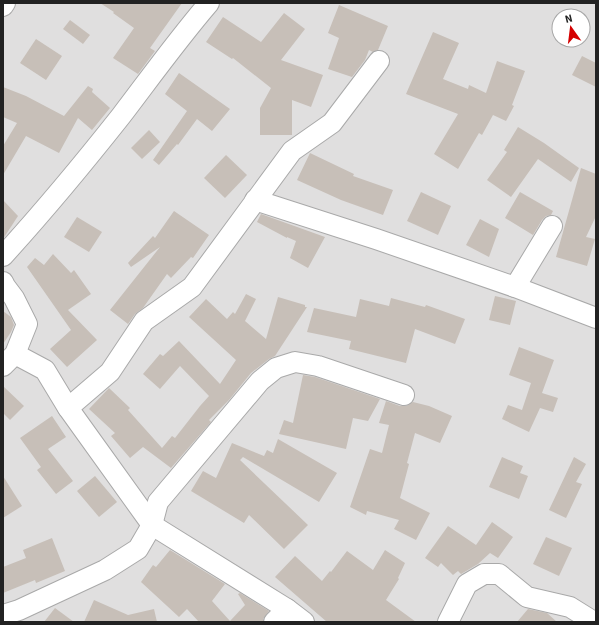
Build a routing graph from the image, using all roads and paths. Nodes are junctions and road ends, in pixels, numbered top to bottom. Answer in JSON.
{"nodes":[{"id":1,"x":5,"y":3,"type":"edge"},
{"id":2,"x":209,"y":3,"type":"edge"},
{"id":3,"x":3,"y":6,"type":"edge"},
{"id":4,"x":379,"y":62,"type":"dead end"},
{"id":5,"x":256,"y":200,"type":"junction"},
{"id":6,"x":552,"y":226,"type":"dead end"},
{"id":7,"x":3,"y":256,"type":"edge"},
{"id":8,"x":3,"y":282,"type":"edge"},
{"id":9,"x":515,"y":287,"type":"junction"},
{"id":10,"x":596,"y":318,"type":"edge"},
{"id":11,"x":9,"y":360,"type":"edge"},
{"id":12,"x":404,"y":394,"type":"dead end"},
{"id":13,"x":68,"y":408,"type":"junction"},
{"id":14,"x":152,"y":525,"type":"junction"},
{"id":15,"x":3,"y":615,"type":"edge"},
{"id":16,"x":280,"y":615,"type":"edge"},
{"id":17,"x":593,"y":620,"type":"edge"},
{"id":18,"x":304,"y":622,"type":"edge"},
{"id":19,"x":448,"y":622,"type":"edge"}],
"edges":[{"from":1,"to":3,"type":"street"},
{"from":2,"to":7,"type":"street"},
{"from":4,"to":5,"type":"street"},
{"from":5,"to":9,"type":"street"},
{"from":5,"to":13,"type":"street"},
{"from":6,"to":9,"type":"street"},
{"from":8,"to":11,"type":"street"},
{"from":9,"to":10,"type":"street"},
{"from":11,"to":13,"type":"street"},
{"from":12,"to":14,"type":"street"},
{"from":13,"to":14,"type":"street"},
{"from":14,"to":15,"type":"street"},
{"from":14,"to":16,"type":"street"},
{"from":16,"to":18,"type":"street"},
{"from":17,"to":19,"type":"street"}]}
